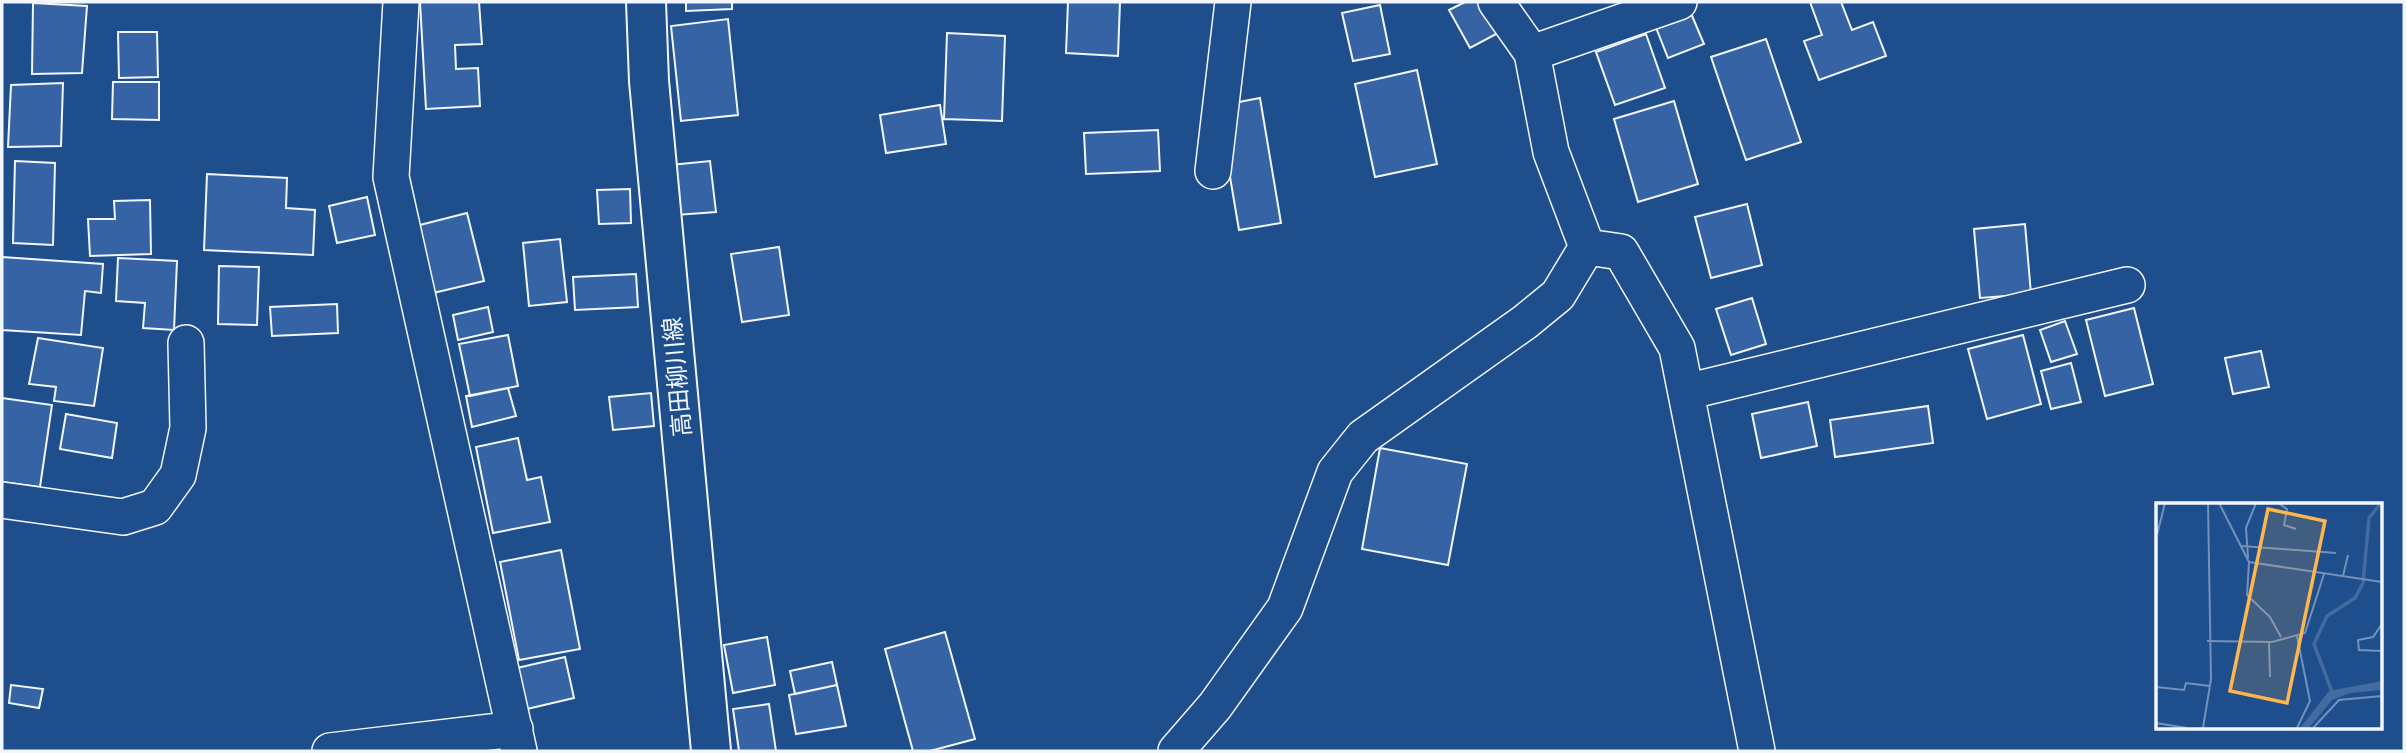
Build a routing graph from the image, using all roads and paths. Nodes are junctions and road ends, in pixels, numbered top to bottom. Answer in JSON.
{"nodes":[{"id":1,"x":401,"y":2,"type":"edge"},
{"id":2,"x":646,"y":2,"type":"edge"},
{"id":3,"x":1233,"y":2,"type":"edge"},
{"id":4,"x":1496,"y":2,"type":"edge"},
{"id":5,"x":1679,"y":2,"type":"edge"},
{"id":6,"x":1532,"y":53,"type":"junction"},
{"id":7,"x":1213,"y":171,"type":"dead end"},
{"id":8,"x":1587,"y":247,"type":"junction"},
{"id":9,"x":2127,"y":285,"type":"dead end"},
{"id":10,"x":186,"y":343,"type":"dead end"},
{"id":11,"x":1686,"y":392,"type":"junction"},
{"id":12,"x":2,"y":500,"type":"edge"},
{"id":13,"x":517,"y":740,"type":"edge"},
{"id":14,"x":330,"y":751,"type":"edge"},
{"id":15,"x":711,"y":751,"type":"edge"},
{"id":16,"x":1175,"y":751,"type":"edge"},
{"id":17,"x":1758,"y":751,"type":"edge"}],
"edges":[{"from":1,"to":13,"type":"street"},
{"from":2,"to":15,"type":"main road","name":"高田柳川線"},
{"from":3,"to":7,"type":"street"},
{"from":4,"to":6,"type":"street"},
{"from":5,"to":6,"type":"street"},
{"from":6,"to":8,"type":"street"},
{"from":8,"to":11,"type":"street"},
{"from":8,"to":16,"type":"street"},
{"from":9,"to":11,"type":"street"},
{"from":10,"to":12,"type":"street"},
{"from":11,"to":17,"type":"street"},
{"from":13,"to":14,"type":"street"}]}
